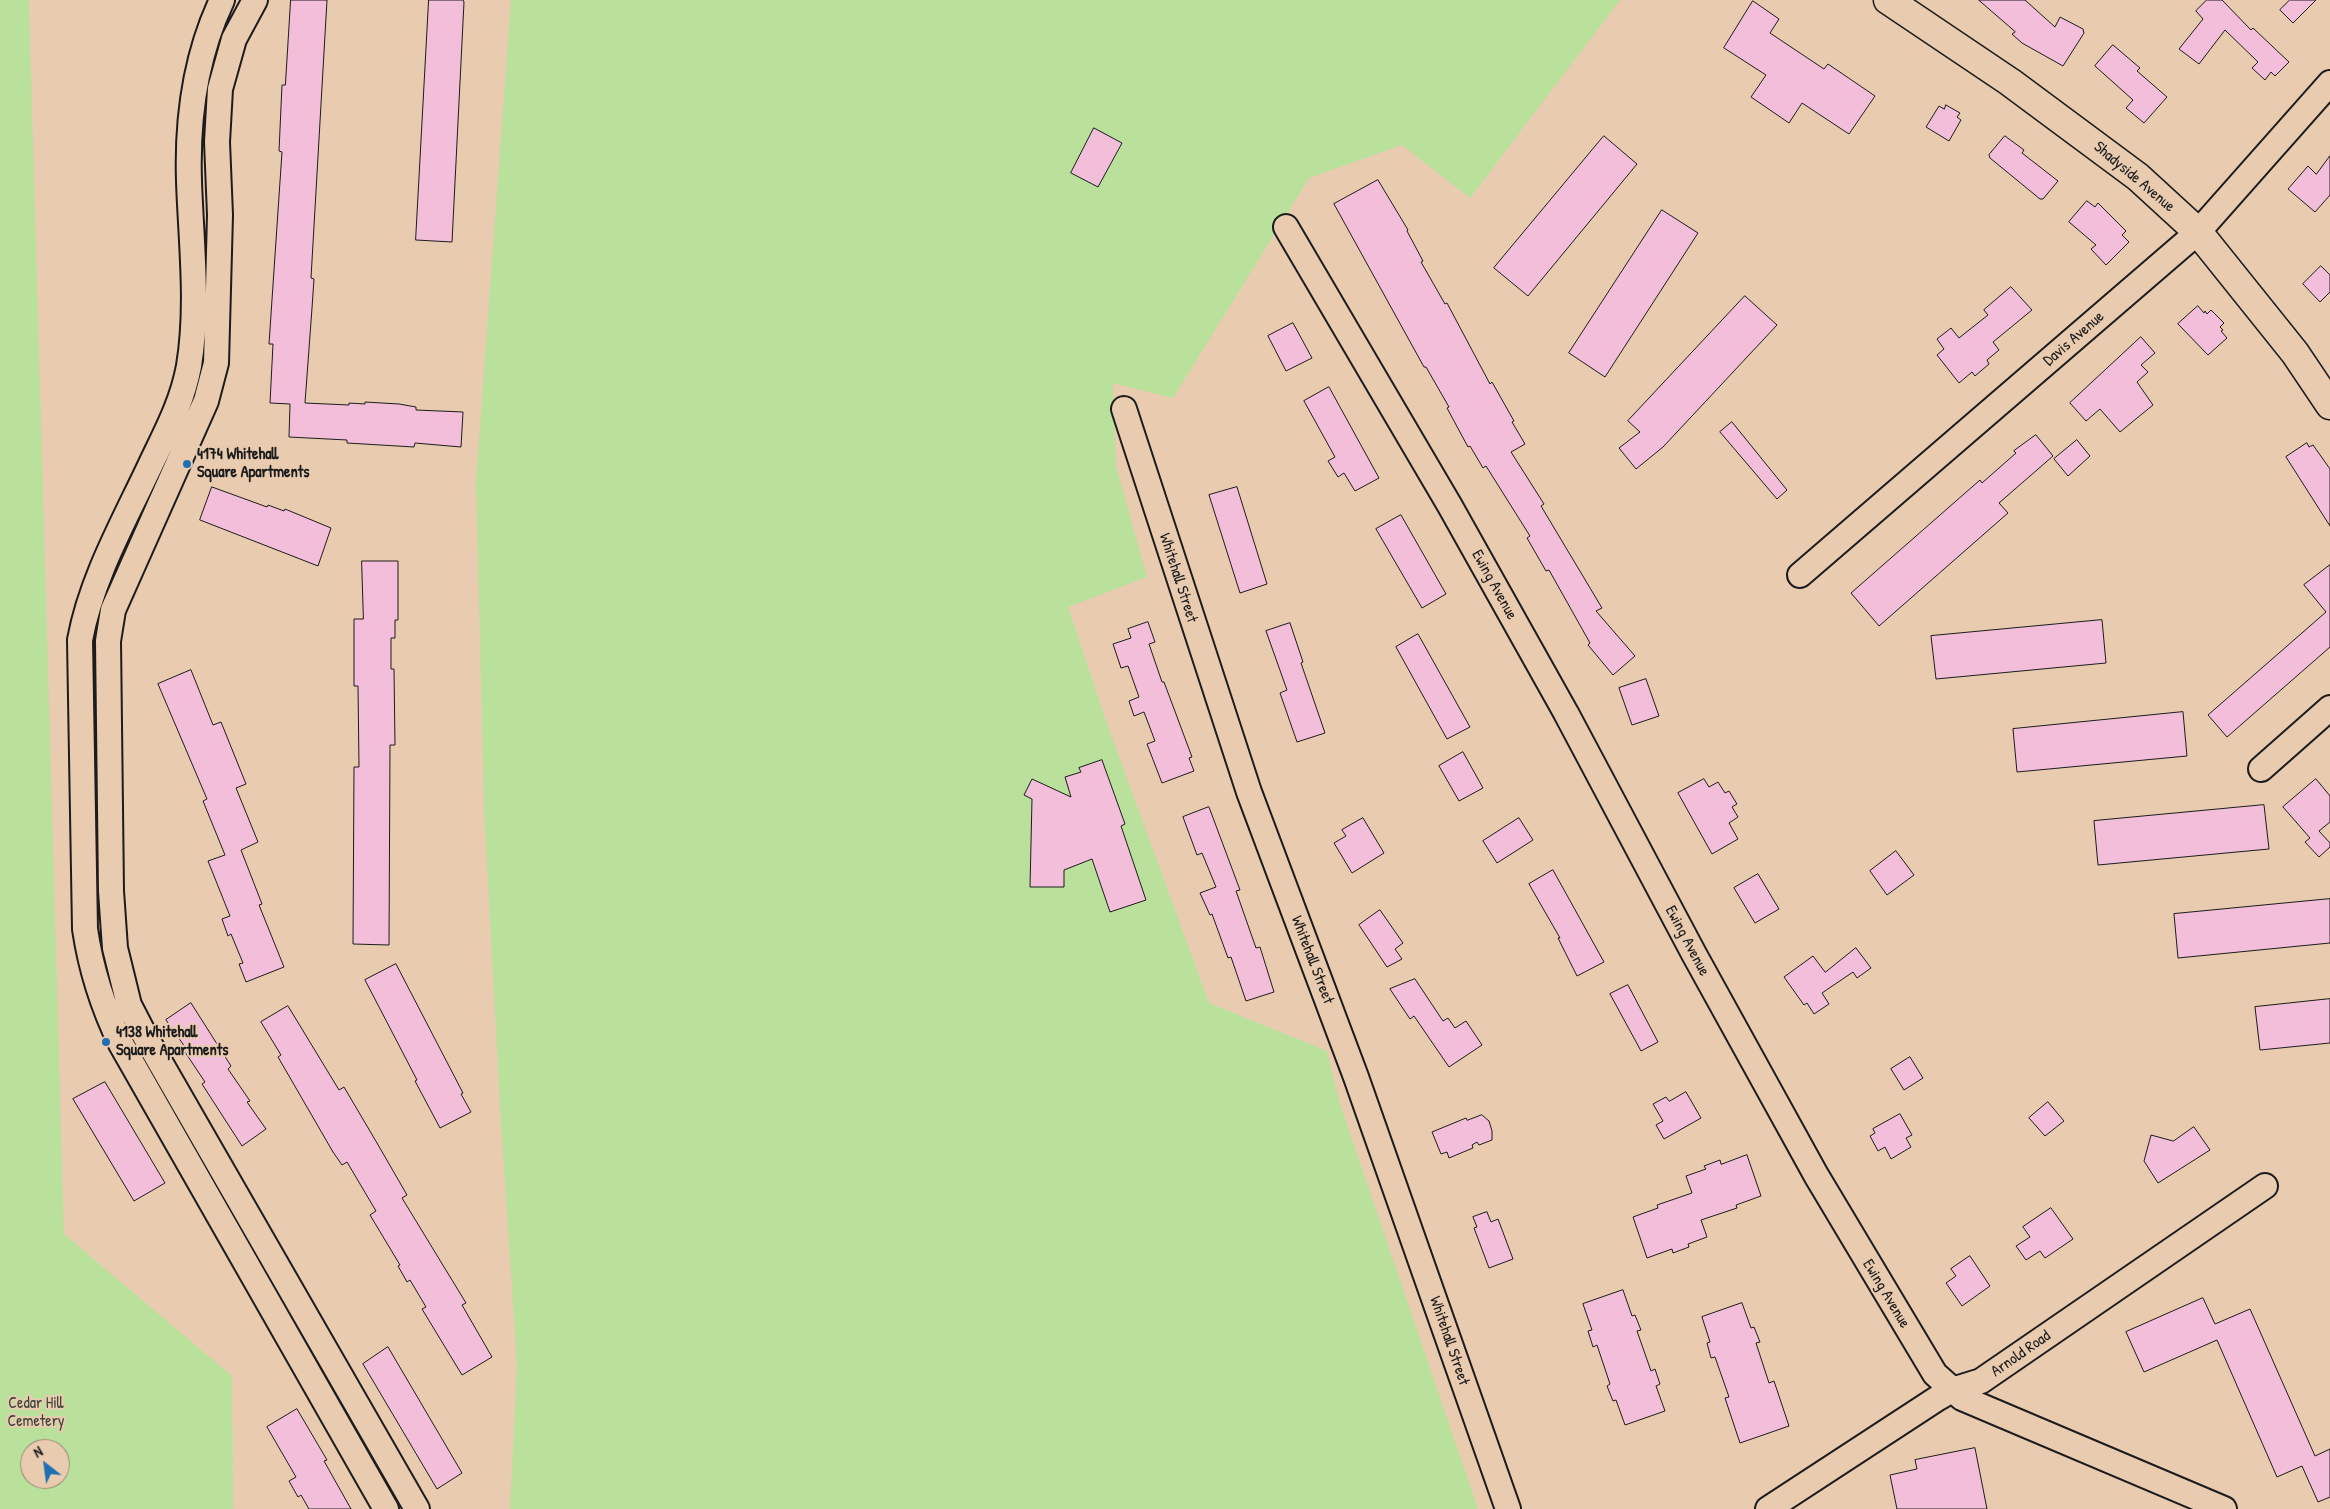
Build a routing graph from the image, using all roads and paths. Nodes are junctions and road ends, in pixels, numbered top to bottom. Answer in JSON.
{"nodes":[{"id":1,"x":222,"y":0,"type":"edge"},
{"id":2,"x":255,"y":0,"type":"edge"},
{"id":3,"x":1888,"y":0,"type":"edge"},
{"id":4,"x":2330,"y":84,"type":"edge"},
{"id":5,"x":1286,"y":227,"type":"dead end"},
{"id":6,"x":2198,"y":232,"type":"junction"},
{"id":7,"x":2330,"y":405,"type":"edge"},
{"id":8,"x":1124,"y":409,"type":"dead end"},
{"id":9,"x":1800,"y":575,"type":"dead end"},
{"id":10,"x":2330,"y":708,"type":"edge"},
{"id":11,"x":2261,"y":769,"type":"dead end"},
{"id":12,"x":2265,"y":1186,"type":"dead end"},
{"id":13,"x":1952,"y":1390,"type":"junction"},
{"id":14,"x":386,"y":1509,"type":"edge"},
{"id":15,"x":417,"y":1509,"type":"edge"},
{"id":16,"x":1508,"y":1509,"type":"edge"},
{"id":17,"x":1768,"y":1509,"type":"edge"},
{"id":18,"x":2224,"y":1509,"type":"edge"}],
"edges":[{"from":1,"to":14,"type":"street"},
{"from":2,"to":15,"type":"street"},
{"from":3,"to":6,"type":"street","name":"Shadyside Avenue"},
{"from":4,"to":6,"type":"street","name":"Davis Avenue"},
{"from":5,"to":13,"type":"street","name":"Ewing Avenue"},
{"from":6,"to":7,"type":"street","name":"Shadyside Avenue"},
{"from":6,"to":9,"type":"street","name":"Davis Avenue"},
{"from":8,"to":16,"type":"street","name":"Whitehall Street"},
{"from":10,"to":11,"type":"street"},
{"from":12,"to":13,"type":"street","name":"Arnold Road"},
{"from":13,"to":17,"type":"street","name":"Arnold Road"},
{"from":13,"to":18,"type":"street","name":"Ewing Avenue"}]}
